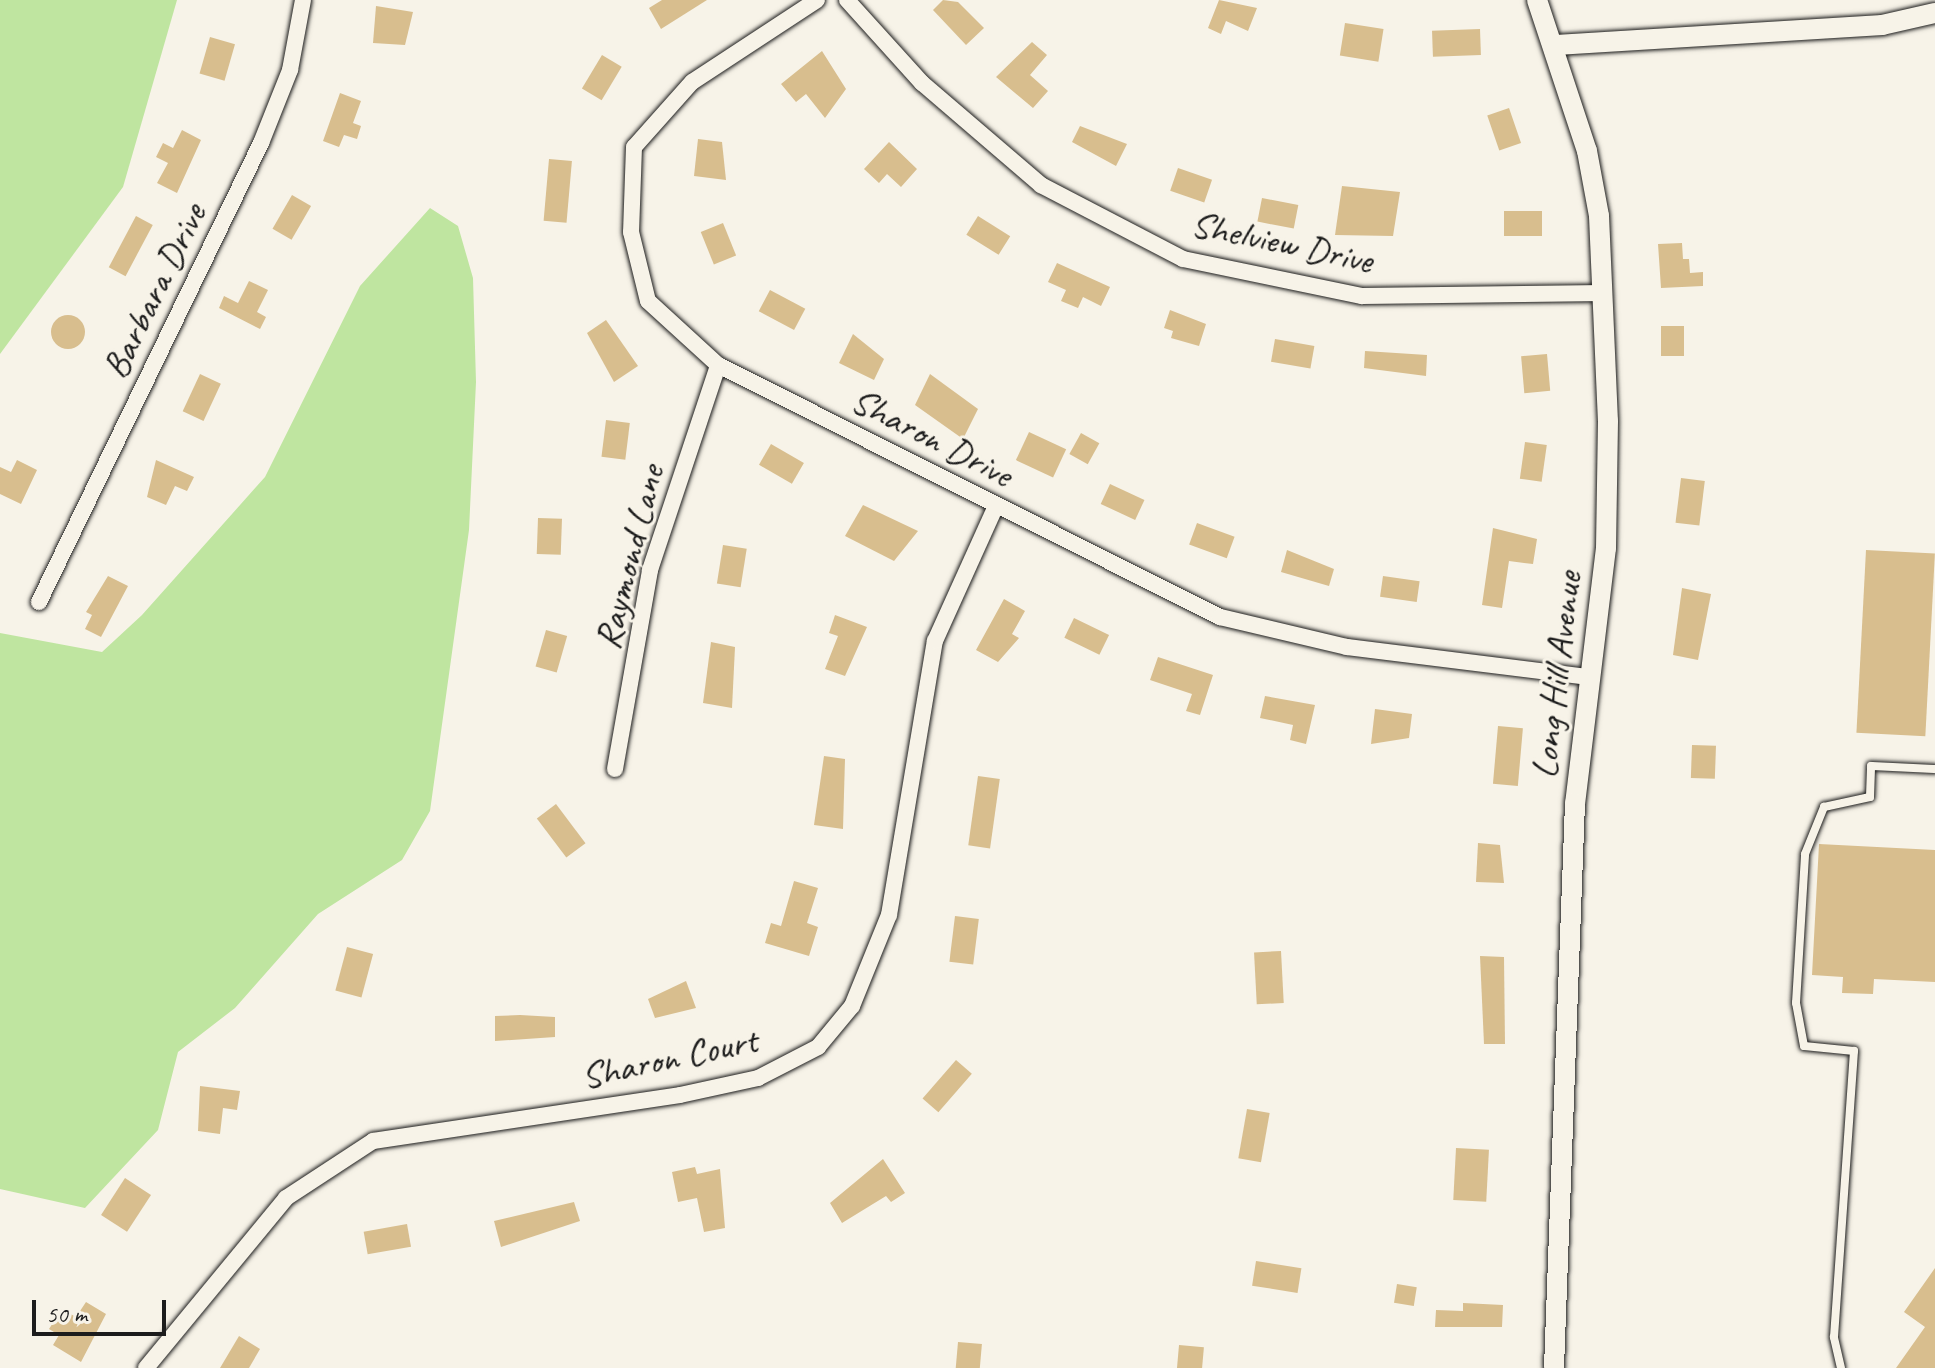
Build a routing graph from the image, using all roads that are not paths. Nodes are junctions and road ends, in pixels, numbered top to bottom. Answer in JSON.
{"nodes":[{"id":1,"x":303,"y":0,"type":"edge"},
{"id":2,"x":817,"y":0,"type":"edge"},
{"id":3,"x":847,"y":0,"type":"edge"},
{"id":4,"x":1537,"y":0,"type":"edge"},
{"id":5,"x":1935,"y":13,"type":"edge"},
{"id":6,"x":1556,"y":45,"type":"junction"},
{"id":7,"x":1604,"y":293,"type":"junction"},
{"id":8,"x":718,"y":365,"type":"junction"},
{"id":9,"x":996,"y":506,"type":"junction"},
{"id":10,"x":39,"y":602,"type":"dead end"},
{"id":11,"x":1587,"y":677,"type":"junction"},
{"id":12,"x":615,"y":769,"type":"dead end"},
{"id":13,"x":1935,"y":769,"type":"edge"},
{"id":14,"x":146,"y":1368,"type":"edge"},
{"id":15,"x":1554,"y":1368,"type":"edge"},
{"id":16,"x":1841,"y":1368,"type":"edge"}],
"edges":[{"from":1,"to":10,"type":"street","name":"Barbara Drive"},
{"from":2,"to":8,"type":"street","name":"Sharon Drive"},
{"from":3,"to":7,"type":"street","name":"Shelview Drive"},
{"from":4,"to":6,"type":"street","name":"Long Hill Avenue"},
{"from":5,"to":6,"type":"street"},
{"from":6,"to":7,"type":"street","name":"Long Hill Avenue"},
{"from":7,"to":11,"type":"street","name":"Long Hill Avenue"},
{"from":8,"to":9,"type":"street","name":"Sharon Drive"},
{"from":8,"to":12,"type":"street","name":"Raymond Lane"},
{"from":9,"to":11,"type":"street","name":"Sharon Drive"},
{"from":9,"to":14,"type":"street","name":"Sharon Court"},
{"from":11,"to":15,"type":"street","name":"Long Hill Avenue"},
{"from":13,"to":16,"type":"lane"}]}
